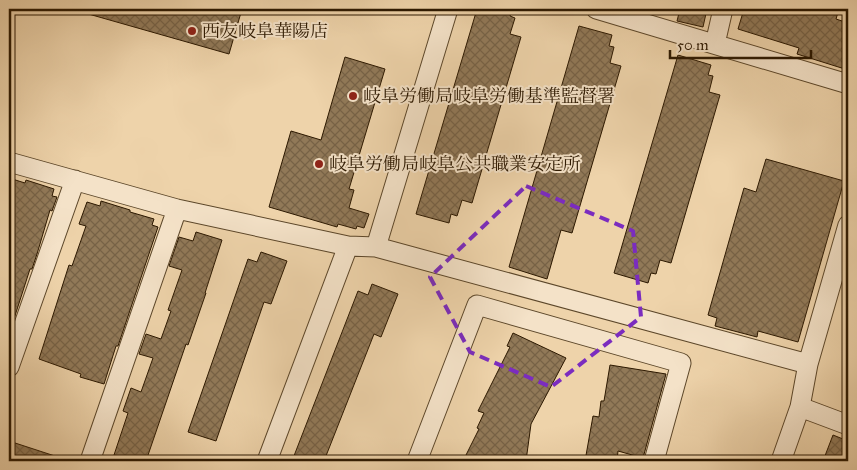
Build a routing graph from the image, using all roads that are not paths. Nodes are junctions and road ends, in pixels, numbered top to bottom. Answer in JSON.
{"nodes":[{"id":1,"x":448,"y":9,"type":"edge"},
{"id":2,"x":596,"y":9,"type":"edge"},
{"id":3,"x":723,"y":9,"type":"edge"},
{"id":4,"x":715,"y":44,"type":"junction"},
{"id":5,"x":848,"y":84,"type":"edge"},
{"id":6,"x":9,"y":162,"type":"edge"},
{"id":7,"x":75,"y":180,"type":"junction"},
{"id":8,"x":177,"y":209,"type":"junction"},
{"id":9,"x":848,"y":225,"type":"edge"},
{"id":10,"x":348,"y":246,"type":"junction"},
{"id":11,"x":376,"y":246,"type":"junction"},
{"id":12,"x":808,"y":364,"type":"junction"},
{"id":13,"x":9,"y":367,"type":"edge"},
{"id":14,"x":800,"y":408,"type":"junction"},
{"id":15,"x":848,"y":425,"type":"edge"},
{"id":16,"x":90,"y":461,"type":"edge"},
{"id":17,"x":267,"y":461,"type":"edge"},
{"id":18,"x":417,"y":461,"type":"edge"},
{"id":19,"x":654,"y":461,"type":"edge"},
{"id":20,"x":781,"y":461,"type":"edge"}],
"edges":[{"from":1,"to":11,"type":"street"},
{"from":2,"to":4,"type":"street"},
{"from":3,"to":4,"type":"street"},
{"from":4,"to":5,"type":"street"},
{"from":6,"to":7,"type":"street"},
{"from":7,"to":8,"type":"street"},
{"from":7,"to":13,"type":"street"},
{"from":8,"to":10,"type":"street"},
{"from":8,"to":16,"type":"street"},
{"from":9,"to":12,"type":"street"},
{"from":10,"to":11,"type":"street"},
{"from":10,"to":17,"type":"street"},
{"from":11,"to":12,"type":"street"},
{"from":12,"to":14,"type":"street"},
{"from":14,"to":15,"type":"street"},
{"from":14,"to":20,"type":"street"},
{"from":18,"to":19,"type":"street"}]}
